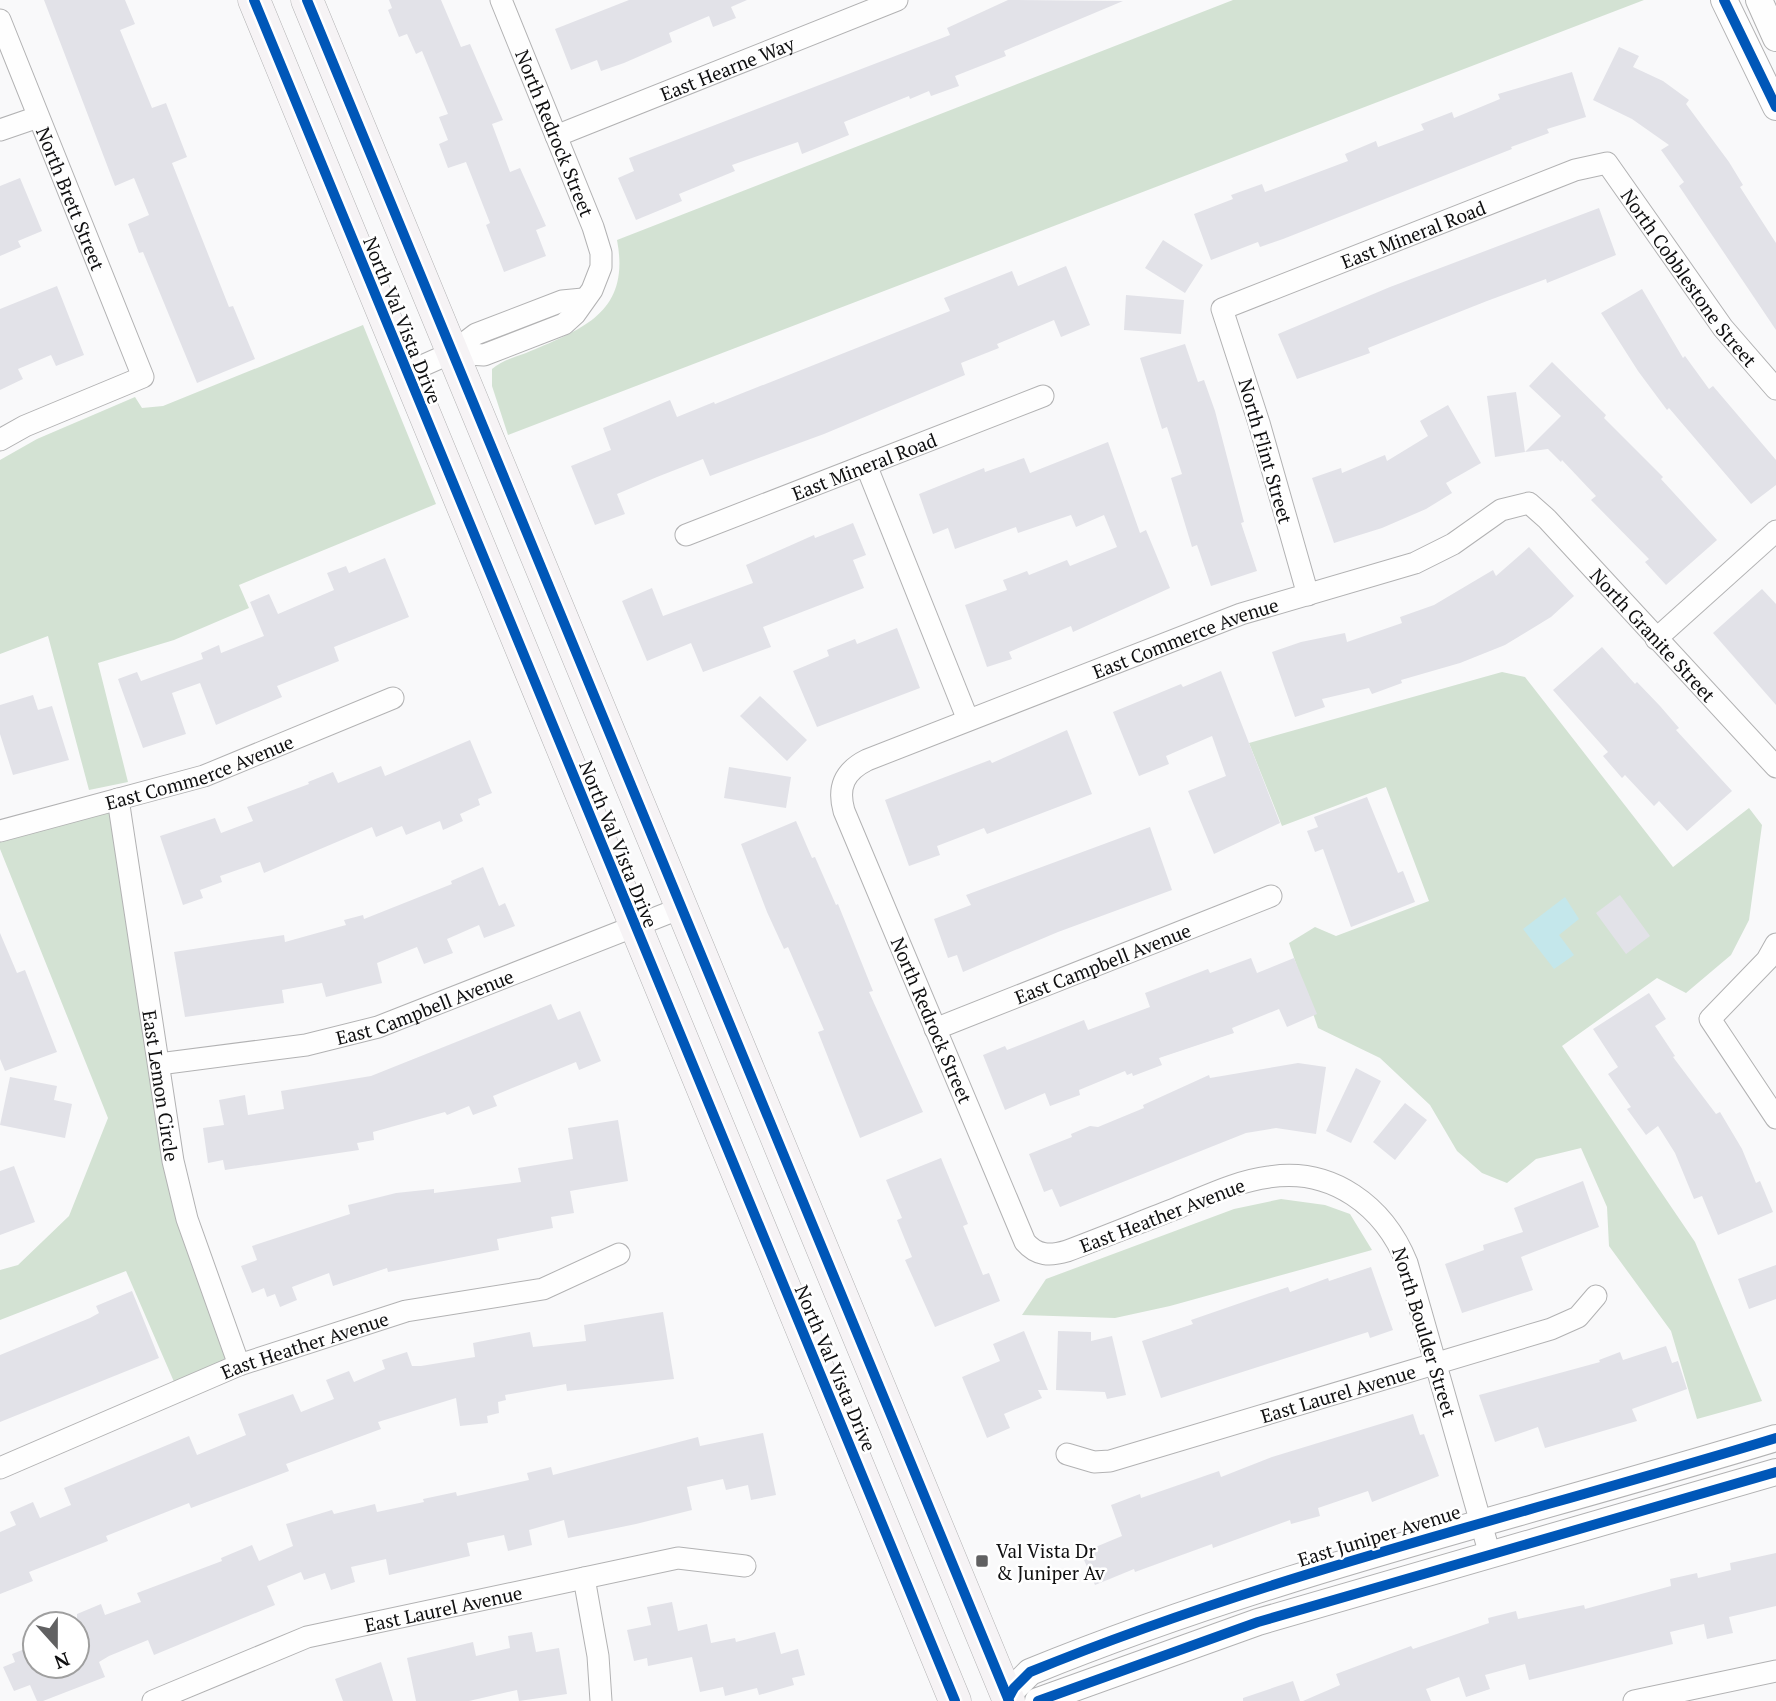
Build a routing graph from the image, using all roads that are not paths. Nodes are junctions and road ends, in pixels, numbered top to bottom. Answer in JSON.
{"nodes":[{"id":1,"x":254,"y":0,"type":"edge"},
{"id":2,"x":307,"y":0,"type":"edge"},
{"id":3,"x":501,"y":0,"type":"edge"},
{"id":4,"x":897,"y":0,"type":"edge"},
{"id":5,"x":1724,"y":0,"type":"edge"},
{"id":6,"x":1759,"y":0,"type":"edge"},
{"id":7,"x":0,"y":20,"type":"edge"},
{"id":8,"x":1776,"y":38,"type":"edge"},
{"id":9,"x":1776,"y":107,"type":"edge"},
{"id":10,"x":38,"y":117,"type":"junction"},
{"id":11,"x":0,"y":130,"type":"edge"},
{"id":12,"x":556,"y":136,"type":"junction"},
{"id":13,"x":1607,"y":163,"type":"joint"},
{"id":14,"x":1222,"y":309,"type":"joint"},
{"id":15,"x":451,"y":353,"type":"junction"},
{"id":16,"x":406,"y":373,"type":"junction"},
{"id":17,"x":1776,"y":390,"type":"edge"},
{"id":18,"x":1043,"y":396,"type":"dead end"},
{"id":19,"x":0,"y":440,"type":"edge"},
{"id":20,"x":866,"y":465,"type":"junction"},
{"id":21,"x":1529,"y":503,"type":"joint"},
{"id":22,"x":1776,"y":531,"type":"edge"},
{"id":23,"x":686,"y":535,"type":"dead end"},
{"id":24,"x":1308,"y":595,"type":"junction"},
{"id":25,"x":1656,"y":639,"type":"junction"},
{"id":26,"x":393,"y":698,"type":"dead end"},
{"id":27,"x":968,"y":720,"type":"junction"},
{"id":28,"x":1776,"y":767,"type":"edge"},
{"id":29,"x":843,"y":780,"type":"joint"},
{"id":30,"x":118,"y":799,"type":"junction"},
{"id":31,"x":0,"y":831,"type":"edge"},
{"id":32,"x":1271,"y":896,"type":"dead end"},
{"id":33,"x":681,"y":908,"type":"junction"},
{"id":34,"x":634,"y":927,"type":"junction"},
{"id":35,"x":1776,"y":944,"type":"edge"},
{"id":36,"x":935,"y":1029,"type":"junction"},
{"id":37,"x":159,"y":1064,"type":"junction"},
{"id":38,"x":1776,"y":1118,"type":"edge"},
{"id":39,"x":1285,"y":1175,"type":"joint"},
{"id":40,"x":1039,"y":1253,"type":"joint"},
{"id":41,"x":619,"y":1254,"type":"dead end"},
{"id":42,"x":1596,"y":1296,"type":"dead end"},
{"id":43,"x":1437,"y":1363,"type":"junction"},
{"id":44,"x":239,"y":1365,"type":"junction"},
{"id":45,"x":1776,"y":1438,"type":"edge"},
{"id":46,"x":1067,"y":1454,"type":"dead end"},
{"id":47,"x":0,"y":1468,"type":"edge"},
{"id":48,"x":1776,"y":1472,"type":"edge"},
{"id":49,"x":1482,"y":1523,"type":"junction"},
{"id":50,"x":1490,"y":1555,"type":"junction"},
{"id":51,"x":745,"y":1566,"type":"dead end"},
{"id":52,"x":584,"y":1578,"type":"junction"},
{"id":53,"x":1776,"y":1671,"type":"edge"},
{"id":54,"x":153,"y":1701,"type":"edge"},
{"id":55,"x":601,"y":1701,"type":"edge"},
{"id":56,"x":955,"y":1701,"type":"edge"},
{"id":57,"x":1015,"y":1701,"type":"edge"},
{"id":58,"x":1634,"y":1701,"type":"edge"}],
"edges":[{"from":1,"to":16,"type":"main road","name":"North Val Vista Drive"},
{"from":2,"to":15,"type":"main road","name":"North Val Vista Drive"},
{"from":3,"to":12,"type":"street","name":"North Redrock Street"},
{"from":4,"to":12,"type":"street","name":"East Hearne Way"},
{"from":5,"to":9,"type":"street"},
{"from":6,"to":8,"type":"street"},
{"from":7,"to":10,"type":"street","name":"North Brett Street"},
{"from":10,"to":11,"type":"street"},
{"from":10,"to":19,"type":"street","name":"North Brett Street"},
{"from":12,"to":15,"type":"street","name":"North Redrock Street"},
{"from":13,"to":14,"type":"street","name":"East Mineral Road"},
{"from":13,"to":17,"type":"street","name":"North Cobblestone Street"},
{"from":14,"to":24,"type":"street","name":"North Flint Street"},
{"from":15,"to":16,"type":"street"},
{"from":15,"to":33,"type":"main road","name":"North Val Vista Drive"},
{"from":16,"to":34,"type":"main road","name":"North Val Vista Drive"},
{"from":18,"to":20,"type":"street","name":"East Mineral Road"},
{"from":20,"to":23,"type":"street","name":"East Mineral Road"},
{"from":20,"to":27,"type":"street"},
{"from":21,"to":24,"type":"street","name":"East Commerce Avenue"},
{"from":21,"to":25,"type":"street","name":"North Granite Street"},
{"from":22,"to":25,"type":"street"},
{"from":24,"to":27,"type":"street","name":"East Commerce Avenue"},
{"from":25,"to":28,"type":"street","name":"North Granite Street"},
{"from":26,"to":30,"type":"street","name":"East Commerce Avenue"},
{"from":27,"to":29,"type":"street","name":"East Commerce Avenue"},
{"from":29,"to":36,"type":"street","name":"North Redrock Street"},
{"from":30,"to":31,"type":"street","name":"East Commerce Avenue"},
{"from":30,"to":37,"type":"street","name":"East Lemon Circle"},
{"from":32,"to":36,"type":"street","name":"East Campbell Avenue"},
{"from":33,"to":34,"type":"street","name":"East Campbell Avenue"},
{"from":33,"to":57,"type":"main road","name":"North Val Vista Drive"},
{"from":34,"to":37,"type":"street","name":"East Campbell Avenue"},
{"from":34,"to":56,"type":"main road","name":"North Val Vista Drive"},
{"from":35,"to":38,"type":"street"},
{"from":36,"to":40,"type":"street","name":"North Redrock Street"},
{"from":37,"to":44,"type":"street","name":"East Lemon Circle"},
{"from":39,"to":40,"type":"street","name":"East Heather Avenue"},
{"from":39,"to":43,"type":"street","name":"North Boulder Street"},
{"from":41,"to":44,"type":"street","name":"East Heather Avenue"},
{"from":42,"to":43,"type":"street","name":"East Laurel Avenue"},
{"from":43,"to":46,"type":"street","name":"East Laurel Avenue"},
{"from":43,"to":49,"type":"street","name":"North Boulder Street"},
{"from":44,"to":47,"type":"street","name":"East Heather Avenue"},
{"from":45,"to":49,"type":"street","name":"East Juniper Avenue"},
{"from":48,"to":50,"type":"street"},
{"from":49,"to":50,"type":"street","name":"North Boulder Street"},
{"from":49,"to":57,"type":"street","name":"East Juniper Avenue"},
{"from":50,"to":57,"type":"street"},
{"from":51,"to":52,"type":"street","name":"East Laurel Avenue"},
{"from":52,"to":54,"type":"street","name":"East Laurel Avenue"},
{"from":52,"to":55,"type":"street"},
{"from":53,"to":58,"type":"street"}]}
